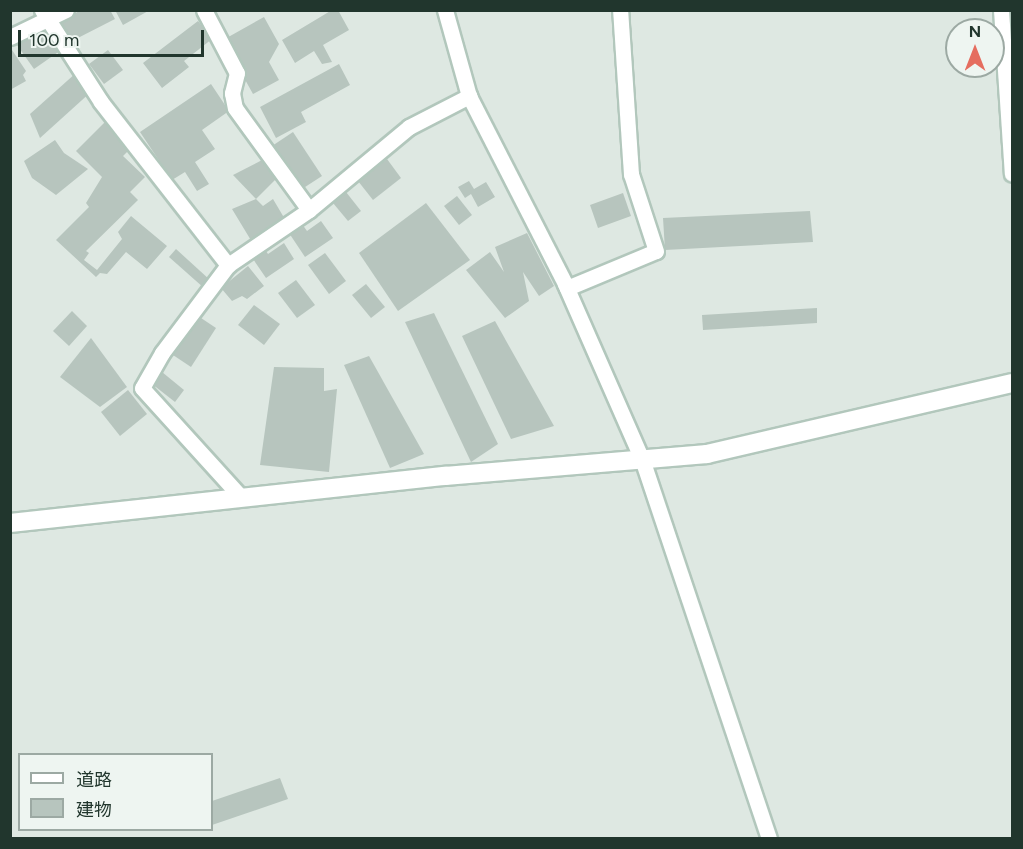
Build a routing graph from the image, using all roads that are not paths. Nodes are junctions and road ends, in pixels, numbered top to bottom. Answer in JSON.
{"nodes":[{"id":1,"x":66,"y":10,"type":"edge"},
{"id":2,"x":204,"y":10,"type":"edge"},
{"id":3,"x":446,"y":10,"type":"edge"},
{"id":4,"x":620,"y":10,"type":"edge"},
{"id":5,"x":1001,"y":10,"type":"edge"},
{"id":6,"x":46,"y":15,"type":"edge"},
{"id":7,"x":10,"y":38,"type":"edge"},
{"id":8,"x":469,"y":96,"type":"junction"},
{"id":9,"x":1012,"y":174,"type":"edge"},
{"id":10,"x":309,"y":210,"type":"junction"},
{"id":11,"x":228,"y":265,"type":"junction"},
{"id":12,"x":567,"y":288,"type":"junction"},
{"id":13,"x":1012,"y":383,"type":"edge"},
{"id":14,"x":642,"y":459,"type":"junction"},
{"id":15,"x":241,"y":497,"type":"junction"},
{"id":16,"x":10,"y":524,"type":"edge"},
{"id":17,"x":769,"y":838,"type":"edge"}],
"edges":[{"from":1,"to":6,"type":"street"},
{"from":2,"to":10,"type":"street"},
{"from":3,"to":8,"type":"street"},
{"from":4,"to":12,"type":"street"},
{"from":5,"to":9,"type":"street"},
{"from":6,"to":7,"type":"street"},
{"from":6,"to":11,"type":"street"},
{"from":8,"to":10,"type":"street"},
{"from":8,"to":12,"type":"street"},
{"from":10,"to":11,"type":"street"},
{"from":11,"to":15,"type":"street"},
{"from":12,"to":14,"type":"street"},
{"from":13,"to":14,"type":"street"},
{"from":14,"to":15,"type":"street"},
{"from":14,"to":17,"type":"street"},
{"from":15,"to":16,"type":"street"}]}
